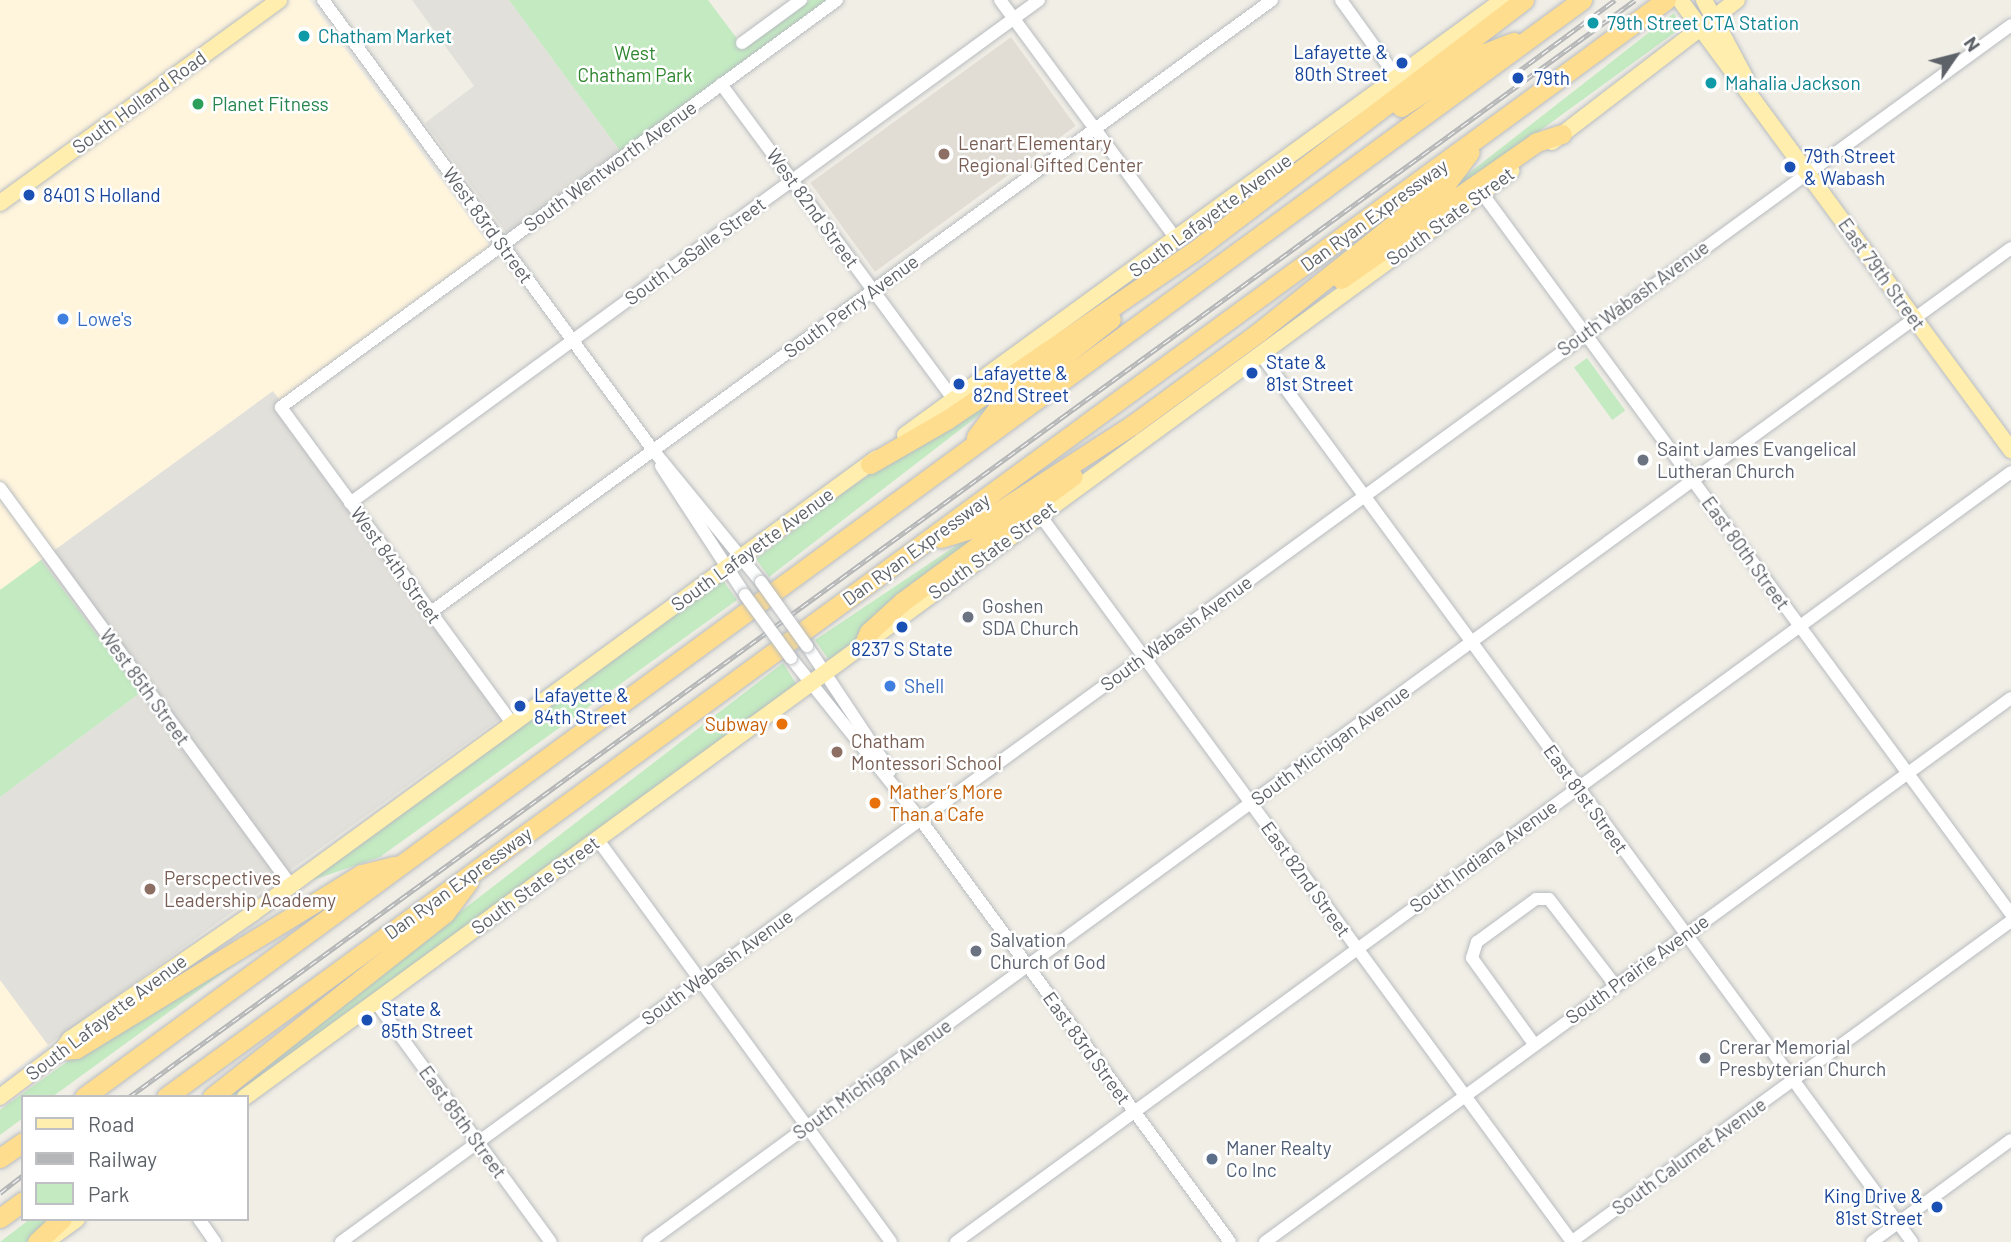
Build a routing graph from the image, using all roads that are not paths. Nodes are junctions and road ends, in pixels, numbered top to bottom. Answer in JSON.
{"nodes":[{"id":1,"x":279,"y":0,"type":"edge"},
{"id":2,"x":323,"y":0,"type":"edge"},
{"id":3,"x":801,"y":0,"type":"edge"},
{"id":4,"x":837,"y":0,"type":"edge"},
{"id":5,"x":1000,"y":0,"type":"edge"},
{"id":6,"x":1039,"y":0,"type":"edge"},
{"id":7,"x":1272,"y":0,"type":"edge"},
{"id":8,"x":1341,"y":0,"type":"edge"},
{"id":9,"x":1503,"y":0,"type":"edge"},
{"id":10,"x":1524,"y":0,"type":"edge"},
{"id":11,"x":1582,"y":0,"type":"edge"},
{"id":12,"x":1704,"y":0,"type":"edge"},
{"id":13,"x":1737,"y":0,"type":"edge"},
{"id":14,"x":1676,"y":2,"type":"edge"},
{"id":15,"x":1715,"y":16,"type":"junction"},
{"id":16,"x":1014,"y":18,"type":"junction"},
{"id":17,"x":2011,"y":25,"type":"edge"},
{"id":18,"x":1699,"y":28,"type":"junction"},
{"id":19,"x":1536,"y":34,"type":"junction"},
{"id":20,"x":742,"y":43,"type":"dead end"},
{"id":21,"x":1398,"y":78,"type":"junction"},
{"id":22,"x":721,"y":85,"type":"junction"},
{"id":23,"x":1752,"y":98,"type":"junction"},
{"id":24,"x":1095,"y":128,"type":"junction"},
{"id":25,"x":1484,"y":134,"type":"junction"},
{"id":26,"x":1562,"y":134,"type":"junction"},
{"id":27,"x":1314,"y":162,"type":"junction"},
{"id":28,"x":1807,"y":172,"type":"junction"},
{"id":29,"x":792,"y":180,"type":"junction"},
{"id":30,"x":1482,"y":192,"type":"junction"},
{"id":31,"x":0,"y":203,"type":"edge"},
{"id":32,"x":1177,"y":240,"type":"junction"},
{"id":33,"x":503,"y":245,"type":"junction"},
{"id":34,"x":2011,"y":248,"type":"edge"},
{"id":35,"x":1193,"y":252,"type":"junction"},
{"id":36,"x":873,"y":290,"type":"junction"},
{"id":37,"x":1914,"y":318,"type":"junction"},
{"id":38,"x":1259,"y":332,"type":"junction"},
{"id":39,"x":1585,"y":333,"type":"junction"},
{"id":40,"x":572,"y":340,"type":"junction"},
{"id":41,"x":1261,"y":355,"type":"junction"},
{"id":42,"x":954,"y":400,"type":"junction"},
{"id":43,"x":281,"y":407,"type":"joint"},
{"id":44,"x":1132,"y":425,"type":"junction"},
{"id":45,"x":653,"y":450,"type":"junction"},
{"id":46,"x":2011,"y":450,"type":"edge"},
{"id":47,"x":964,"y":454,"type":"junction"},
{"id":48,"x":870,"y":464,"type":"junction"},
{"id":49,"x":2011,"y":472,"type":"edge"},
{"id":50,"x":1693,"y":480,"type":"junction"},
{"id":51,"x":0,"y":488,"type":"edge"},
{"id":52,"x":1364,"y":495,"type":"junction"},
{"id":53,"x":351,"y":503,"type":"junction"},
{"id":54,"x":1040,"y":515,"type":"junction"},
{"id":55,"x":928,"y":542,"type":"junction"},
{"id":56,"x":741,"y":555,"type":"junction"},
{"id":57,"x":725,"y":567,"type":"junction"},
{"id":58,"x":431,"y":612,"type":"junction"},
{"id":59,"x":1800,"y":626,"type":"junction"},
{"id":60,"x":1472,"y":641,"type":"junction"},
{"id":61,"x":863,"y":646,"type":"junction"},
{"id":62,"x":1143,"y":657,"type":"junction"},
{"id":63,"x":827,"y":672,"type":"junction"},
{"id":64,"x":810,"y":684,"type":"junction"},
{"id":65,"x":2011,"y":698,"type":"edge"},
{"id":66,"x":512,"y":723,"type":"junction"},
{"id":67,"x":1908,"y":773,"type":"junction"},
{"id":68,"x":1578,"y":788,"type":"junction"},
{"id":69,"x":1251,"y":803,"type":"junction"},
{"id":70,"x":920,"y":819,"type":"junction"},
{"id":71,"x":598,"y":840,"type":"junction"},
{"id":72,"x":406,"y":863,"type":"junction"},
{"id":73,"x":478,"y":868,"type":"junction"},
{"id":74,"x":291,"y":885,"type":"junction"},
{"id":75,"x":2011,"y":914,"type":"edge"},
{"id":76,"x":2011,"y":921,"type":"edge"},
{"id":77,"x":1686,"y":934,"type":"junction"},
{"id":78,"x":1357,"y":948,"type":"junction"},
{"id":79,"x":1027,"y":966,"type":"junction"},
{"id":80,"x":700,"y":980,"type":"junction"},
{"id":81,"x":1615,"y":985,"type":"junction"},
{"id":82,"x":375,"y":1001,"type":"junction"},
{"id":83,"x":1534,"y":1044,"type":"junction"},
{"id":84,"x":62,"y":1050,"type":"junction"},
{"id":85,"x":1793,"y":1080,"type":"junction"},
{"id":86,"x":88,"y":1095,"type":"edge"},
{"id":87,"x":169,"y":1095,"type":"edge"},
{"id":88,"x":215,"y":1095,"type":"edge"},
{"id":89,"x":247,"y":1095,"type":"edge"},
{"id":90,"x":1464,"y":1095,"type":"junction"},
{"id":91,"x":0,"y":1097,"type":"edge"},
{"id":92,"x":1135,"y":1112,"type":"junction"},
{"id":93,"x":807,"y":1127,"type":"junction"},
{"id":94,"x":2011,"y":1140,"type":"edge"},
{"id":95,"x":478,"y":1142,"type":"junction"},
{"id":96,"x":21,"y":1143,"type":"edge"},
{"id":97,"x":0,"y":1158,"type":"edge"},
{"id":98,"x":21,"y":1203,"type":"edge"},
{"id":99,"x":0,"y":1218,"type":"edge"},
{"id":100,"x":60,"y":1221,"type":"edge"},
{"id":101,"x":74,"y":1221,"type":"edge"},
{"id":102,"x":200,"y":1221,"type":"edge"},
{"id":103,"x":1898,"y":1223,"type":"junction"},
{"id":104,"x":37,"y":1242,"type":"edge"},
{"id":105,"x":46,"y":1242,"type":"edge"},
{"id":106,"x":215,"y":1242,"type":"edge"},
{"id":107,"x":341,"y":1242,"type":"edge"},
{"id":108,"x":551,"y":1242,"type":"edge"},
{"id":109,"x":649,"y":1242,"type":"edge"},
{"id":110,"x":891,"y":1242,"type":"edge"},
{"id":111,"x":956,"y":1242,"type":"edge"},
{"id":112,"x":1230,"y":1242,"type":"edge"},
{"id":113,"x":1265,"y":1242,"type":"edge"},
{"id":114,"x":1571,"y":1242,"type":"edge"},
{"id":115,"x":1872,"y":1242,"type":"edge"},
{"id":116,"x":1912,"y":1242,"type":"edge"}],
"edges":[{"from":1,"to":31,"type":"main road","name":"South Holland Road"},
{"from":2,"to":33,"type":"street","name":"West 83rd Street"},
{"from":3,"to":20,"type":"street"},
{"from":4,"to":22,"type":"street","name":"South Wentworth Avenue"},
{"from":5,"to":16,"type":"street"},
{"from":6,"to":16,"type":"street","name":"South LaSalle Street"},
{"from":7,"to":24,"type":"street","name":"South Perry Avenue"},
{"from":8,"to":21,"type":"street"},
{"from":9,"to":21,"type":"main road","name":"South Lafayette Avenue"},
{"from":10,"to":27,"type":"highway"},
{"from":11,"to":19,"type":"highway"},
{"from":12,"to":15,"type":"main road","name":"East 79th Street"},
{"from":13,"to":15,"type":"main road","name":"South State Street"},
{"from":14,"to":18,"type":"main road","name":"East 79th Street"},
{"from":14,"to":25,"type":"highway","name":"Dan Ryan Expressway"},
{"from":15,"to":18,"type":"main road","name":"South State Street"},
{"from":15,"to":23,"type":"main road","name":"East 79th Street"},
{"from":16,"to":24,"type":"street"},
{"from":16,"to":29,"type":"street","name":"South LaSalle Street"},
{"from":17,"to":28,"type":"street","name":"South Wabash Avenue"},
{"from":18,"to":23,"type":"main road","name":"East 79th Street"},
{"from":18,"to":26,"type":"main road","name":"South State Street"},
{"from":19,"to":27,"type":"highway"},
{"from":19,"to":47,"type":"highway"},
{"from":21,"to":32,"type":"main road","name":"South Lafayette Avenue"},
{"from":22,"to":29,"type":"street","name":"West 82nd Street"},
{"from":22,"to":33,"type":"street","name":"South Wentworth Avenue"},
{"from":23,"to":28,"type":"main road","name":"East 79th Street"},
{"from":24,"to":32,"type":"street"},
{"from":24,"to":36,"type":"street","name":"South Perry Avenue"},
{"from":25,"to":38,"type":"highway"},
{"from":25,"to":55,"type":"highway","name":"Dan Ryan Expressway"},
{"from":26,"to":30,"type":"main road","name":"South State Street"},
{"from":26,"to":38,"type":"highway"},
{"from":27,"to":35,"type":"highway"},
{"from":28,"to":37,"type":"main road","name":"East 79th Street"},
{"from":28,"to":39,"type":"street","name":"South Wabash Avenue"},
{"from":29,"to":36,"type":"street","name":"West 82nd Street"},
{"from":29,"to":40,"type":"street","name":"South LaSalle Street"},
{"from":30,"to":39,"type":"street","name":"East 80th Street"},
{"from":30,"to":41,"type":"main road","name":"South State Street"},
{"from":32,"to":42,"type":"main road","name":"South Lafayette Avenue"},
{"from":33,"to":40,"type":"street","name":"West 83rd Street"},
{"from":33,"to":43,"type":"street","name":"South Wentworth Avenue"},
{"from":34,"to":37,"type":"street","name":"South Michigan Avenue"},
{"from":35,"to":47,"type":"highway"},
{"from":35,"to":48,"type":"highway"},
{"from":36,"to":42,"type":"street","name":"West 82nd Street"},
{"from":36,"to":45,"type":"street","name":"South Perry Avenue"},
{"from":37,"to":46,"type":"main road","name":"East 79th Street"},
{"from":37,"to":50,"type":"street","name":"South Michigan Avenue"},
{"from":38,"to":44,"type":"highway"},
{"from":39,"to":50,"type":"street","name":"East 80th Street"},
{"from":39,"to":52,"type":"street","name":"South Wabash Avenue"},
{"from":40,"to":45,"type":"street","name":"West 83rd Street"},
{"from":40,"to":53,"type":"street","name":"South LaSalle Street"},
{"from":41,"to":52,"type":"street","name":"East 81st Street"},
{"from":41,"to":54,"type":"main road","name":"South State Street"},
{"from":42,"to":48,"type":"main road","name":"South Lafayette Avenue"},
{"from":43,"to":53,"type":"street","name":"West 84th Street"},
{"from":44,"to":55,"type":"highway"},
{"from":44,"to":61,"type":"highway"},
{"from":45,"to":56,"type":"street","name":"West 83rd Street"},
{"from":45,"to":57,"type":"street","name":"West 83rd Street"},
{"from":45,"to":58,"type":"street","name":"South Perry Avenue"},
{"from":47,"to":72,"type":"highway"},
{"from":48,"to":56,"type":"main road","name":"South Lafayette Avenue"},
{"from":49,"to":59,"type":"street","name":"South Indiana Avenue"},
{"from":50,"to":59,"type":"street","name":"East 80th Street"},
{"from":50,"to":60,"type":"street","name":"South Michigan Avenue"},
{"from":51,"to":74,"type":"street","name":"West 85th Street"},
{"from":52,"to":60,"type":"street","name":"East 81st Street"},
{"from":52,"to":62,"type":"street","name":"South Wabash Avenue"},
{"from":53,"to":58,"type":"street","name":"West 84th Street"},
{"from":54,"to":61,"type":"main road","name":"South State Street"},
{"from":54,"to":62,"type":"street","name":"East 82nd Street"},
{"from":55,"to":73,"type":"highway","name":"Dan Ryan Expressway"},
{"from":56,"to":57,"type":"main road","name":"South Lafayette Avenue"},
{"from":56,"to":63,"type":"street","name":"West 83rd Street","bridge":true},
{"from":57,"to":64,"type":"street","name":"West 83rd Street","bridge":true},
{"from":57,"to":66,"type":"main road","name":"South Lafayette Avenue"},
{"from":58,"to":66,"type":"street","name":"West 84th Street"},
{"from":59,"to":67,"type":"street","name":"East 80th Street"},
{"from":59,"to":68,"type":"street","name":"South Indiana Avenue"},
{"from":60,"to":68,"type":"street","name":"East 81st Street"},
{"from":60,"to":69,"type":"street","name":"South Michigan Avenue"},
{"from":61,"to":63,"type":"main road","name":"South State Street"},
{"from":62,"to":69,"type":"street","name":"East 82nd Street"},
{"from":62,"to":70,"type":"street","name":"South Wabash Avenue"},
{"from":63,"to":64,"type":"main road","name":"South State Street"},
{"from":63,"to":70,"type":"street","name":"East 83rd Street"},
{"from":64,"to":70,"type":"street","name":"East 83rd Street"},
{"from":64,"to":71,"type":"main road","name":"South State Street"},
{"from":65,"to":67,"type":"street","name":"South Prairie Avenue"},
{"from":66,"to":74,"type":"main road","name":"South Lafayette Avenue"},
{"from":67,"to":75,"type":"street","name":"East 80th Street"},
{"from":67,"to":77,"type":"street","name":"South Prairie Avenue"},
{"from":68,"to":77,"type":"street","name":"East 81st Street"},
{"from":68,"to":78,"type":"street","name":"South Indiana Avenue"},
{"from":69,"to":78,"type":"street","name":"East 82nd Street"},
{"from":69,"to":79,"type":"street","name":"South Michigan Avenue"},
{"from":70,"to":79,"type":"street","name":"East 83rd Street"},
{"from":70,"to":80,"type":"street","name":"South Wabash Avenue"},
{"from":71,"to":80,"type":"street"},
{"from":71,"to":82,"type":"main road","name":"South State Street"},
{"from":72,"to":84,"type":"highway"},
{"from":72,"to":86,"type":"highway"},
{"from":73,"to":87,"type":"highway","name":"Dan Ryan Expressway"},
{"from":73,"to":88,"type":"highway"},
{"from":74,"to":84,"type":"main road","name":"South Lafayette Avenue"},
{"from":76,"to":85,"type":"street","name":"South Calumet Avenue"},
{"from":77,"to":81,"type":"street","name":"South Prairie Avenue"},
{"from":77,"to":85,"type":"street","name":"East 81st Street"},
{"from":78,"to":90,"type":"street","name":"East 82nd Street"},
{"from":78,"to":92,"type":"street","name":"South Indiana Avenue"},
{"from":79,"to":92,"type":"street","name":"East 83rd Street"},
{"from":79,"to":93,"type":"street","name":"South Michigan Avenue"},
{"from":80,"to":93,"type":"street"},
{"from":80,"to":95,"type":"street","name":"South Wabash Avenue"},
{"from":81,"to":83,"type":"street","name":"South Prairie Avenue"},
{"from":81,"to":83,"type":"street"},
{"from":82,"to":89,"type":"main road","name":"South State Street"},
{"from":82,"to":95,"type":"street","name":"East 85th Street"},
{"from":83,"to":90,"type":"street","name":"South Prairie Avenue"},
{"from":84,"to":91,"type":"main road","name":"South Lafayette Avenue"},
{"from":85,"to":103,"type":"street","name":"East 81st Street"},
{"from":85,"to":114,"type":"street","name":"South Calumet Avenue"},
{"from":90,"to":113,"type":"street","name":"South Prairie Avenue"},
{"from":90,"to":114,"type":"street","name":"East 82nd Street"},
{"from":92,"to":111,"type":"street","name":"South Indiana Avenue"},
{"from":92,"to":112,"type":"street","name":"East 83rd Street"},
{"from":93,"to":109,"type":"street","name":"South Michigan Avenue"},
{"from":93,"to":110,"type":"street"},
{"from":94,"to":103,"type":"street"},
{"from":95,"to":107,"type":"street","name":"South Wabash Avenue"},
{"from":95,"to":108,"type":"street","name":"East 85th Street"},
{"from":96,"to":97,"type":"highway"},
{"from":98,"to":99,"type":"highway"},
{"from":100,"to":104,"type":"highway"},
{"from":101,"to":105,"type":"main road"},
{"from":102,"to":106,"type":"street"},
{"from":103,"to":115,"type":"street"},
{"from":103,"to":116,"type":"street","name":"East 81st Street"}]}
